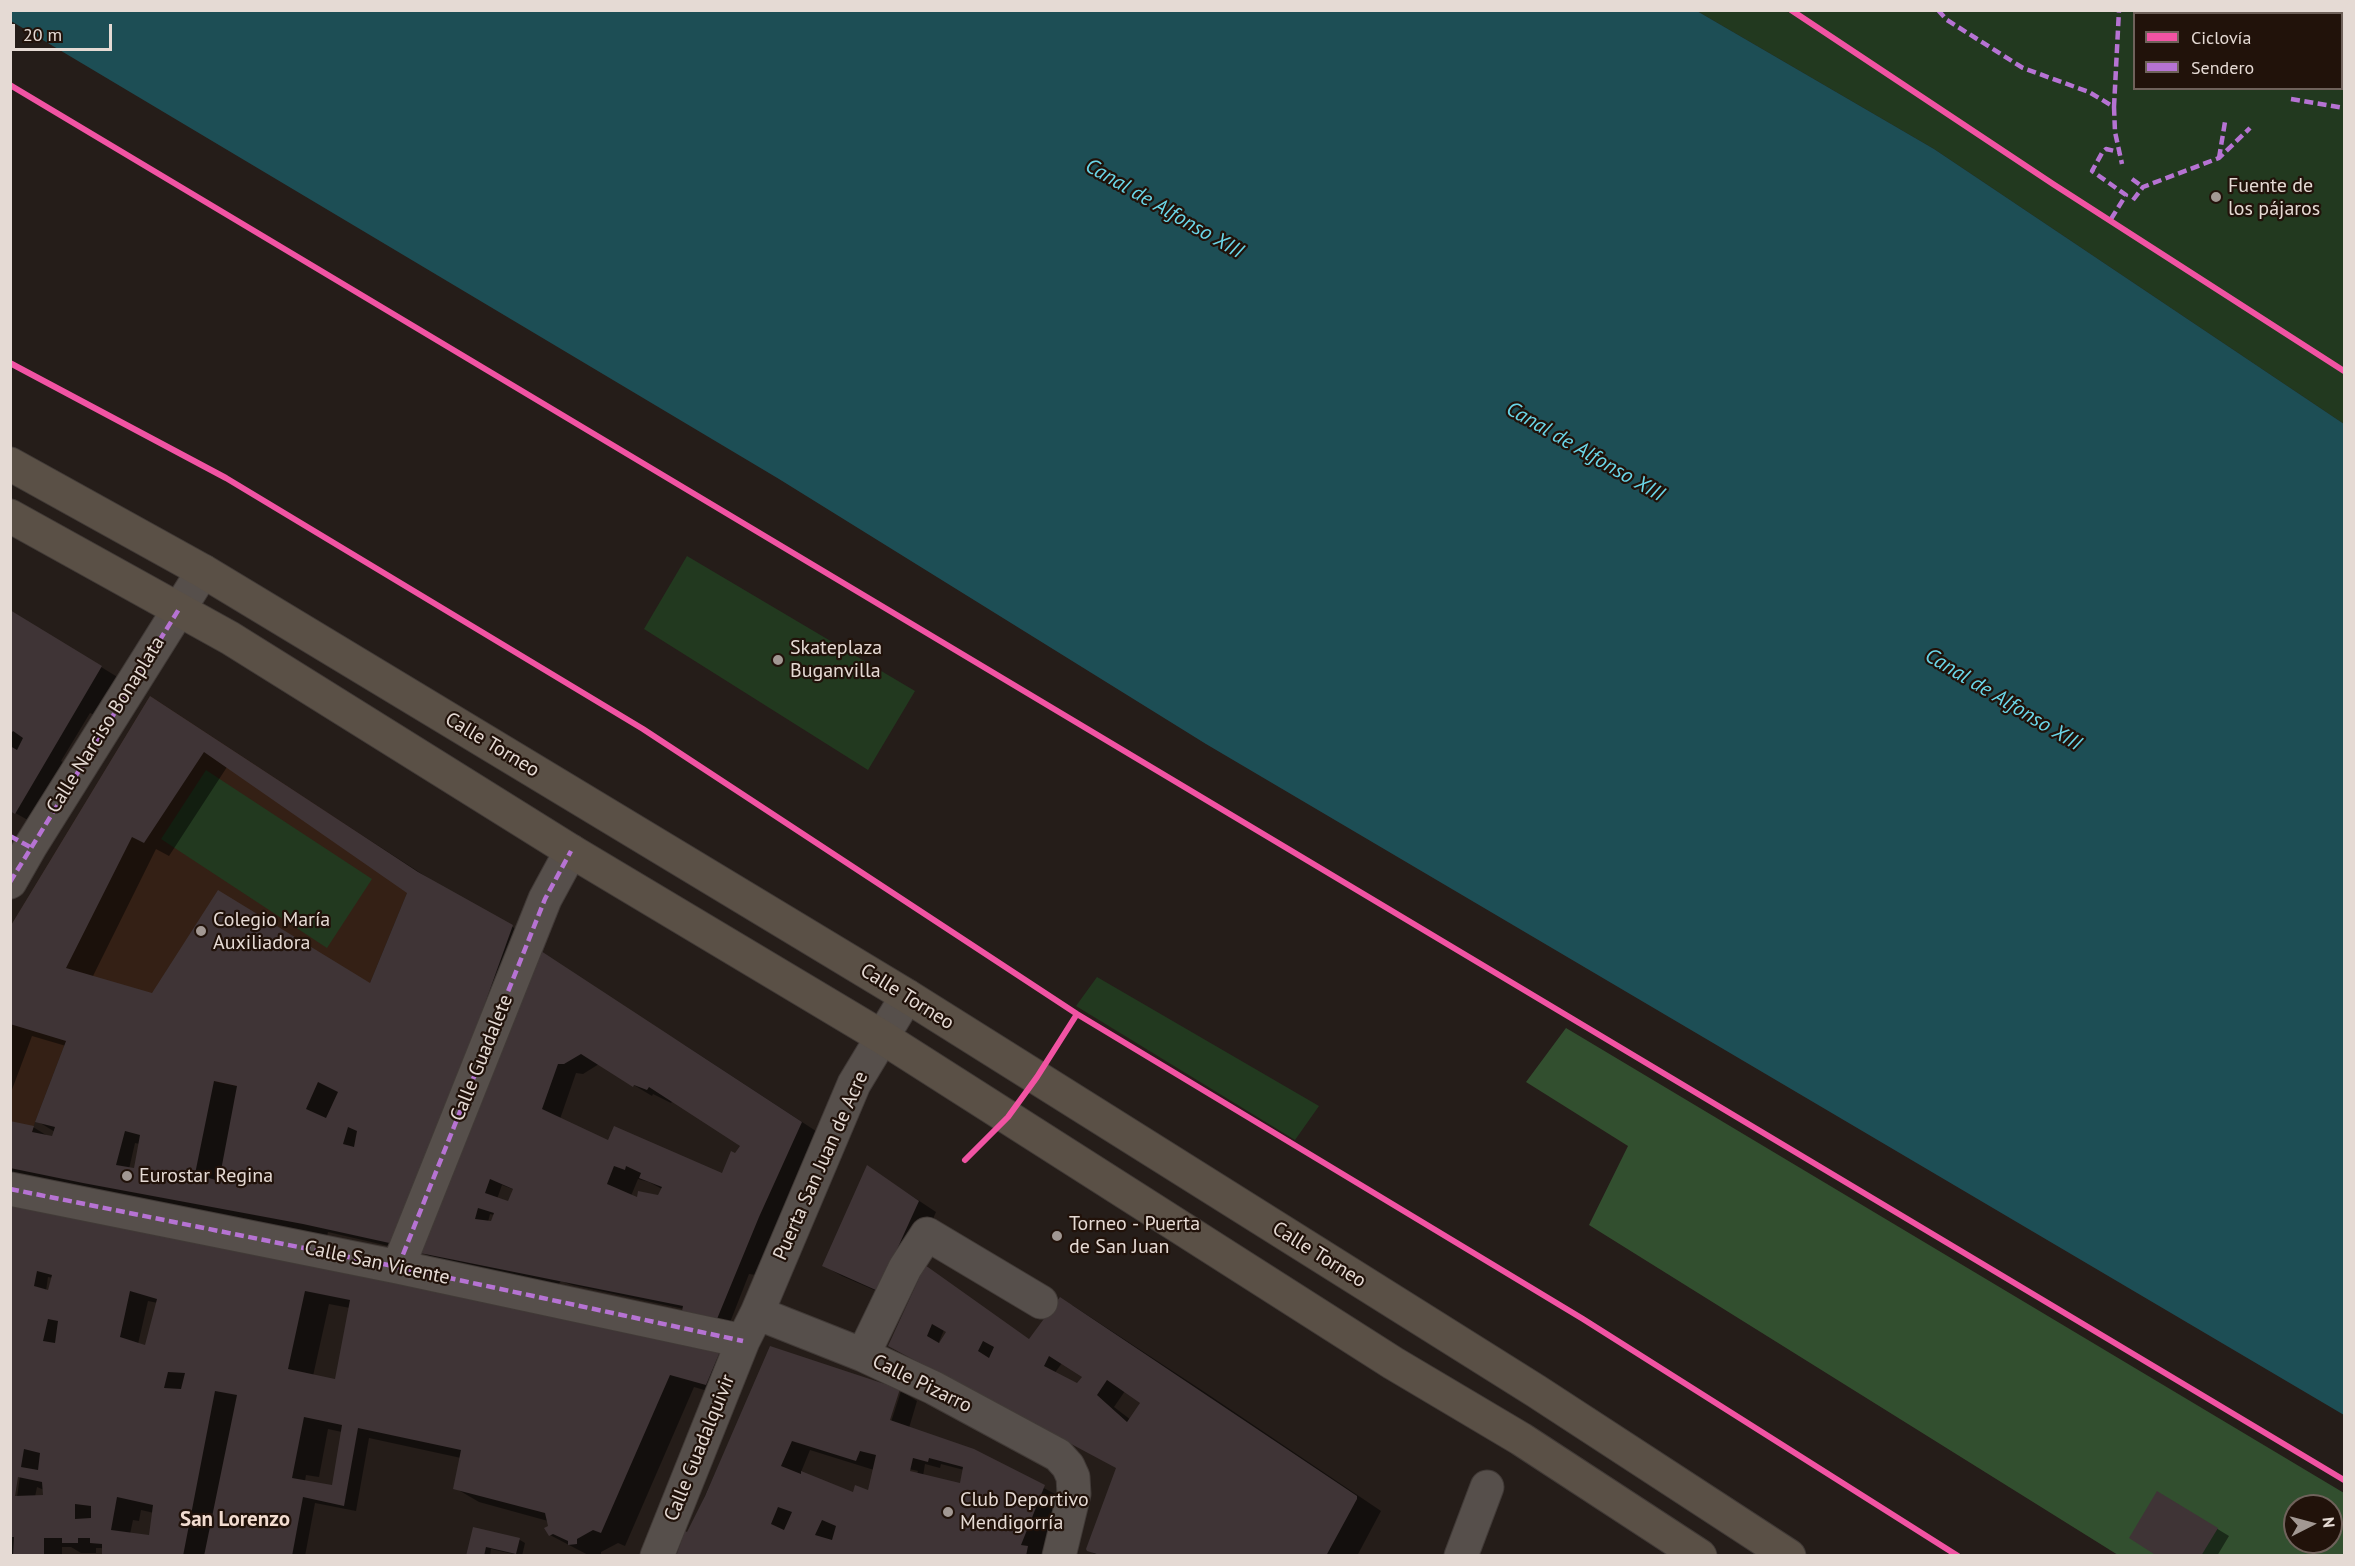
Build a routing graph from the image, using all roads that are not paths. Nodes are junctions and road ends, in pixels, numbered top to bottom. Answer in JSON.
{"nodes":[{"id":1,"x":10,"y":464,"type":"edge"},
{"id":2,"x":10,"y":516,"type":"edge"},
{"id":3,"x":203,"y":571,"type":"junction"},
{"id":4,"x":179,"y":609,"type":"junction"},
{"id":5,"x":20,"y":841,"type":"edge"},
{"id":6,"x":572,"y":851,"type":"junction"},
{"id":7,"x":10,"y":882,"type":"edge"},
{"id":8,"x":907,"y":996,"type":"junction"},
{"id":9,"x":882,"y":1037,"type":"junction"},
{"id":10,"x":10,"y":1189,"type":"edge"},
{"id":11,"x":398,"y":1267,"type":"junction"},
{"id":12,"x":1041,"y":1302,"type":"dead end"},
{"id":13,"x":750,"y":1327,"type":"junction"},
{"id":14,"x":862,"y":1355,"type":"junction"},
{"id":15,"x":1487,"y":1487,"type":"dead end"},
{"id":16,"x":657,"y":1556,"type":"edge"},
{"id":17,"x":1059,"y":1556,"type":"edge"},
{"id":18,"x":1461,"y":1556,"type":"edge"},
{"id":19,"x":1700,"y":1556,"type":"edge"},
{"id":20,"x":1789,"y":1556,"type":"edge"}],
"edges":[{"from":1,"to":3,"type":"main road","name":"Calle Torneo"},
{"from":2,"to":4,"type":"main road"},
{"from":3,"to":4,"type":"street","name":"Calle Narciso Bonaplata"},
{"from":3,"to":8,"type":"main road","name":"Calle Torneo"},
{"from":4,"to":5,"type":"street","name":"Calle Narciso Bonaplata"},
{"from":4,"to":6,"type":"main road"},
{"from":5,"to":7,"type":"street","name":"Calle Narciso Bonaplata"},
{"from":6,"to":9,"type":"main road"},
{"from":6,"to":11,"type":"street","name":"Calle Guadalete"},
{"from":8,"to":9,"type":"street","name":"Puerta San Juan de Acre"},
{"from":8,"to":20,"type":"main road","name":"Calle Torneo"},
{"from":9,"to":13,"type":"street","name":"Puerta San Juan de Acre"},
{"from":9,"to":19,"type":"main road"},
{"from":10,"to":11,"type":"street","name":"Calle San Vicente"},
{"from":11,"to":13,"type":"street","name":"Calle San Vicente"},
{"from":12,"to":14,"type":"street"},
{"from":13,"to":14,"type":"street","name":"Calle Pizarro"},
{"from":13,"to":16,"type":"street","name":"Calle Guadalquivir"},
{"from":14,"to":17,"type":"street","name":"Calle Pizarro"},
{"from":15,"to":18,"type":"street"}]}
